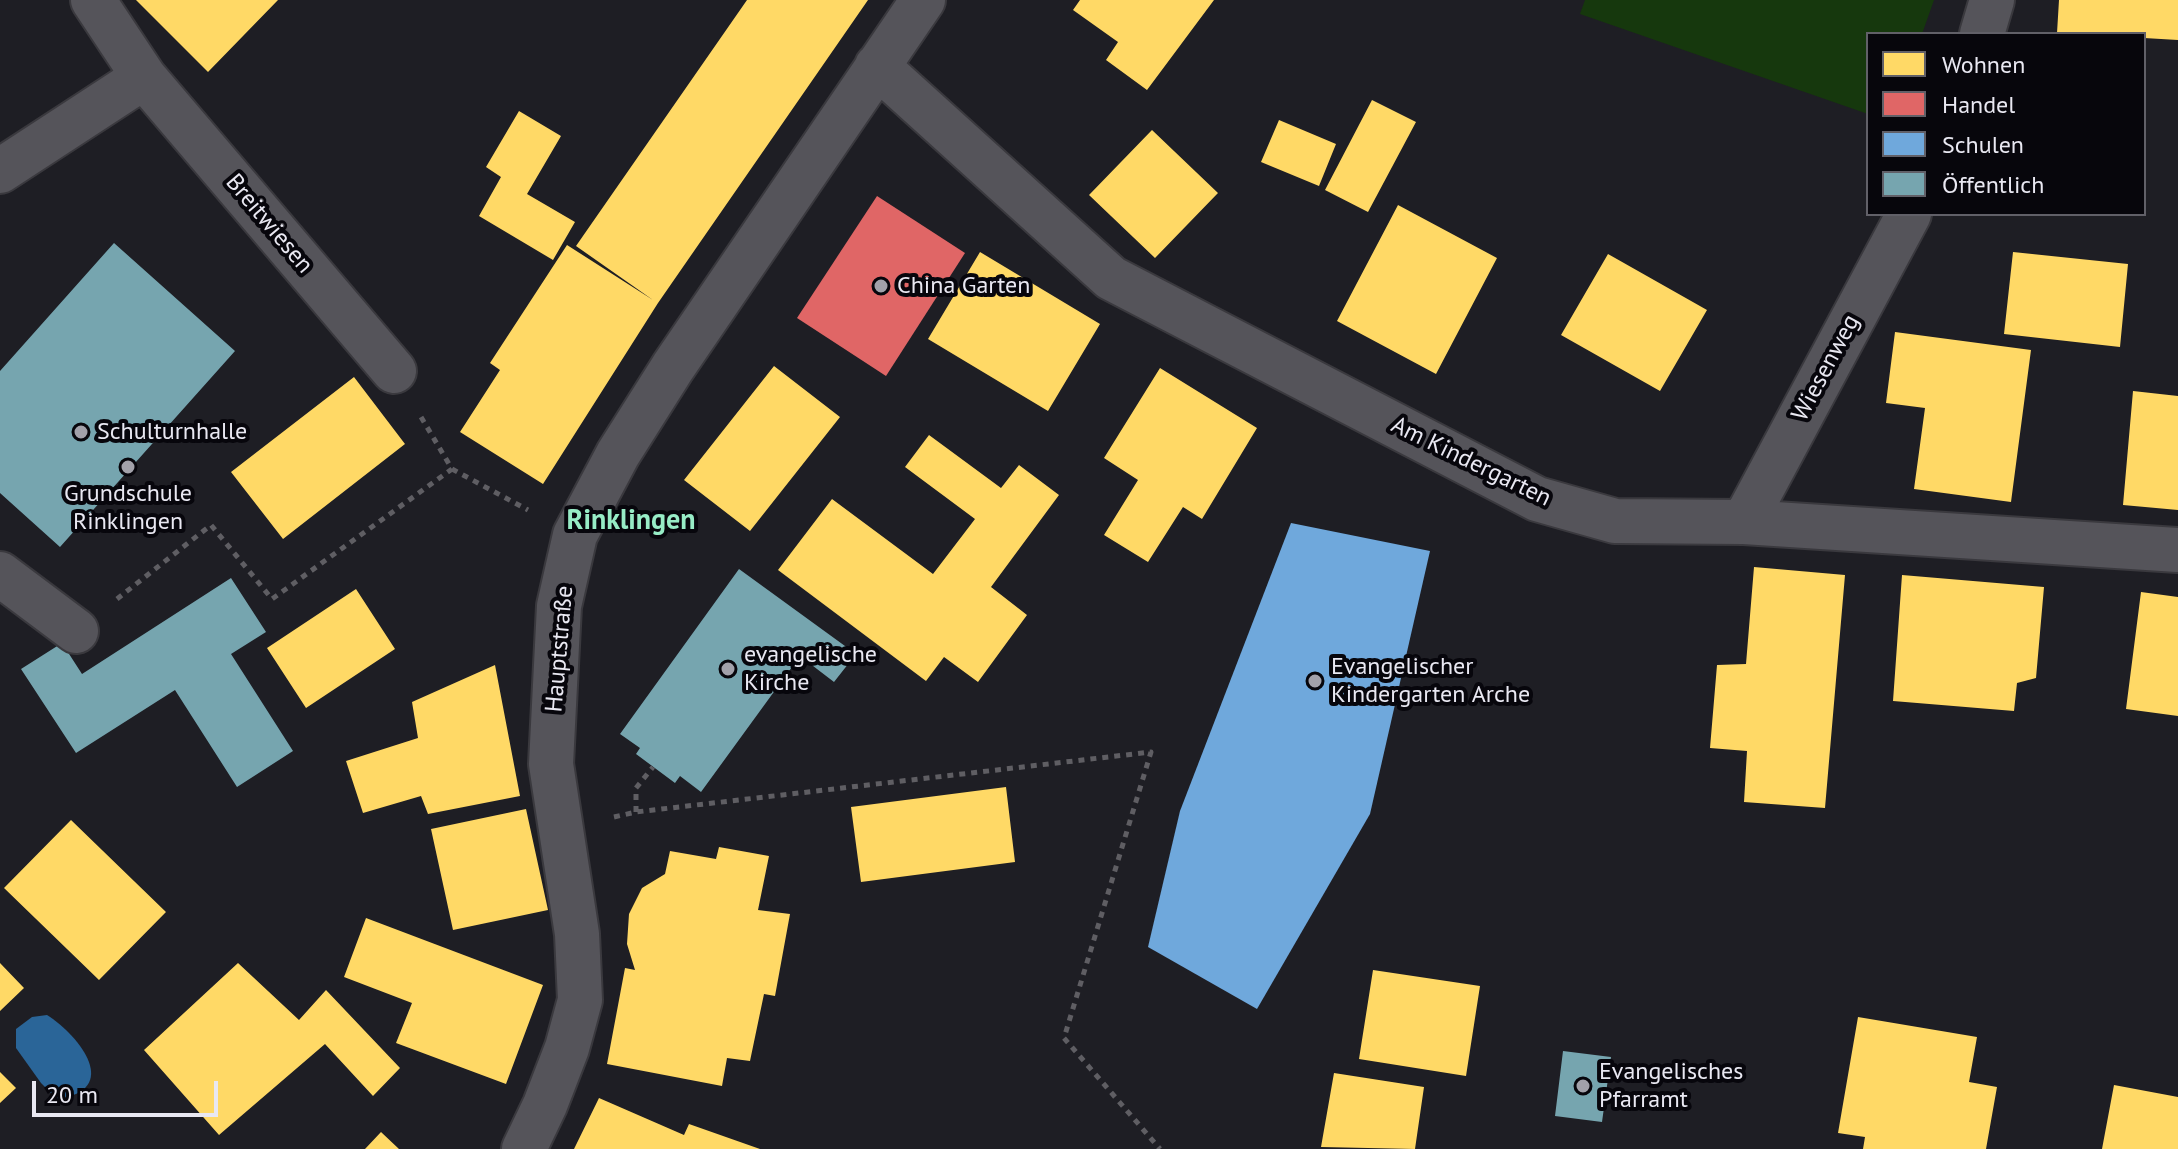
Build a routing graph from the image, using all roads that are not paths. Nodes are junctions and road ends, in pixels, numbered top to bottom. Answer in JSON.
{"nodes":[{"id":1,"x":93,"y":0,"type":"edge"},
{"id":2,"x":923,"y":0,"type":"edge"},
{"id":3,"x":1992,"y":0,"type":"edge"},
{"id":4,"x":1983,"y":32,"type":"edge"},
{"id":5,"x":877,"y":66,"type":"junction"},
{"id":6,"x":144,"y":77,"type":"junction"},
{"id":7,"x":0,"y":171,"type":"edge"},
{"id":8,"x":1908,"y":216,"type":"edge"},
{"id":9,"x":394,"y":371,"type":"road end"},
{"id":10,"x":1744,"y":522,"type":"junction"},
{"id":11,"x":2178,"y":550,"type":"edge"},
{"id":12,"x":0,"y":574,"type":"edge"},
{"id":13,"x":76,"y":631,"type":"road end"},
{"id":14,"x":524,"y":1149,"type":"edge"}],
"edges":[{"from":1,"to":6,"type":"street","name":"Breitwiesen"},
{"from":2,"to":5,"type":"street","name":"Hauptstraße"},
{"from":3,"to":4,"type":"street"},
{"from":5,"to":10,"type":"street","name":"Am Kindergarten"},
{"from":5,"to":14,"type":"street","name":"Hauptstraße"},
{"from":6,"to":7,"type":"street"},
{"from":6,"to":9,"type":"street","name":"Breitwiesen"},
{"from":8,"to":10,"type":"street","name":"Wiesenweg"},
{"from":10,"to":11,"type":"street","name":"Am Kindergarten"},
{"from":12,"to":13,"type":"street"}]}
